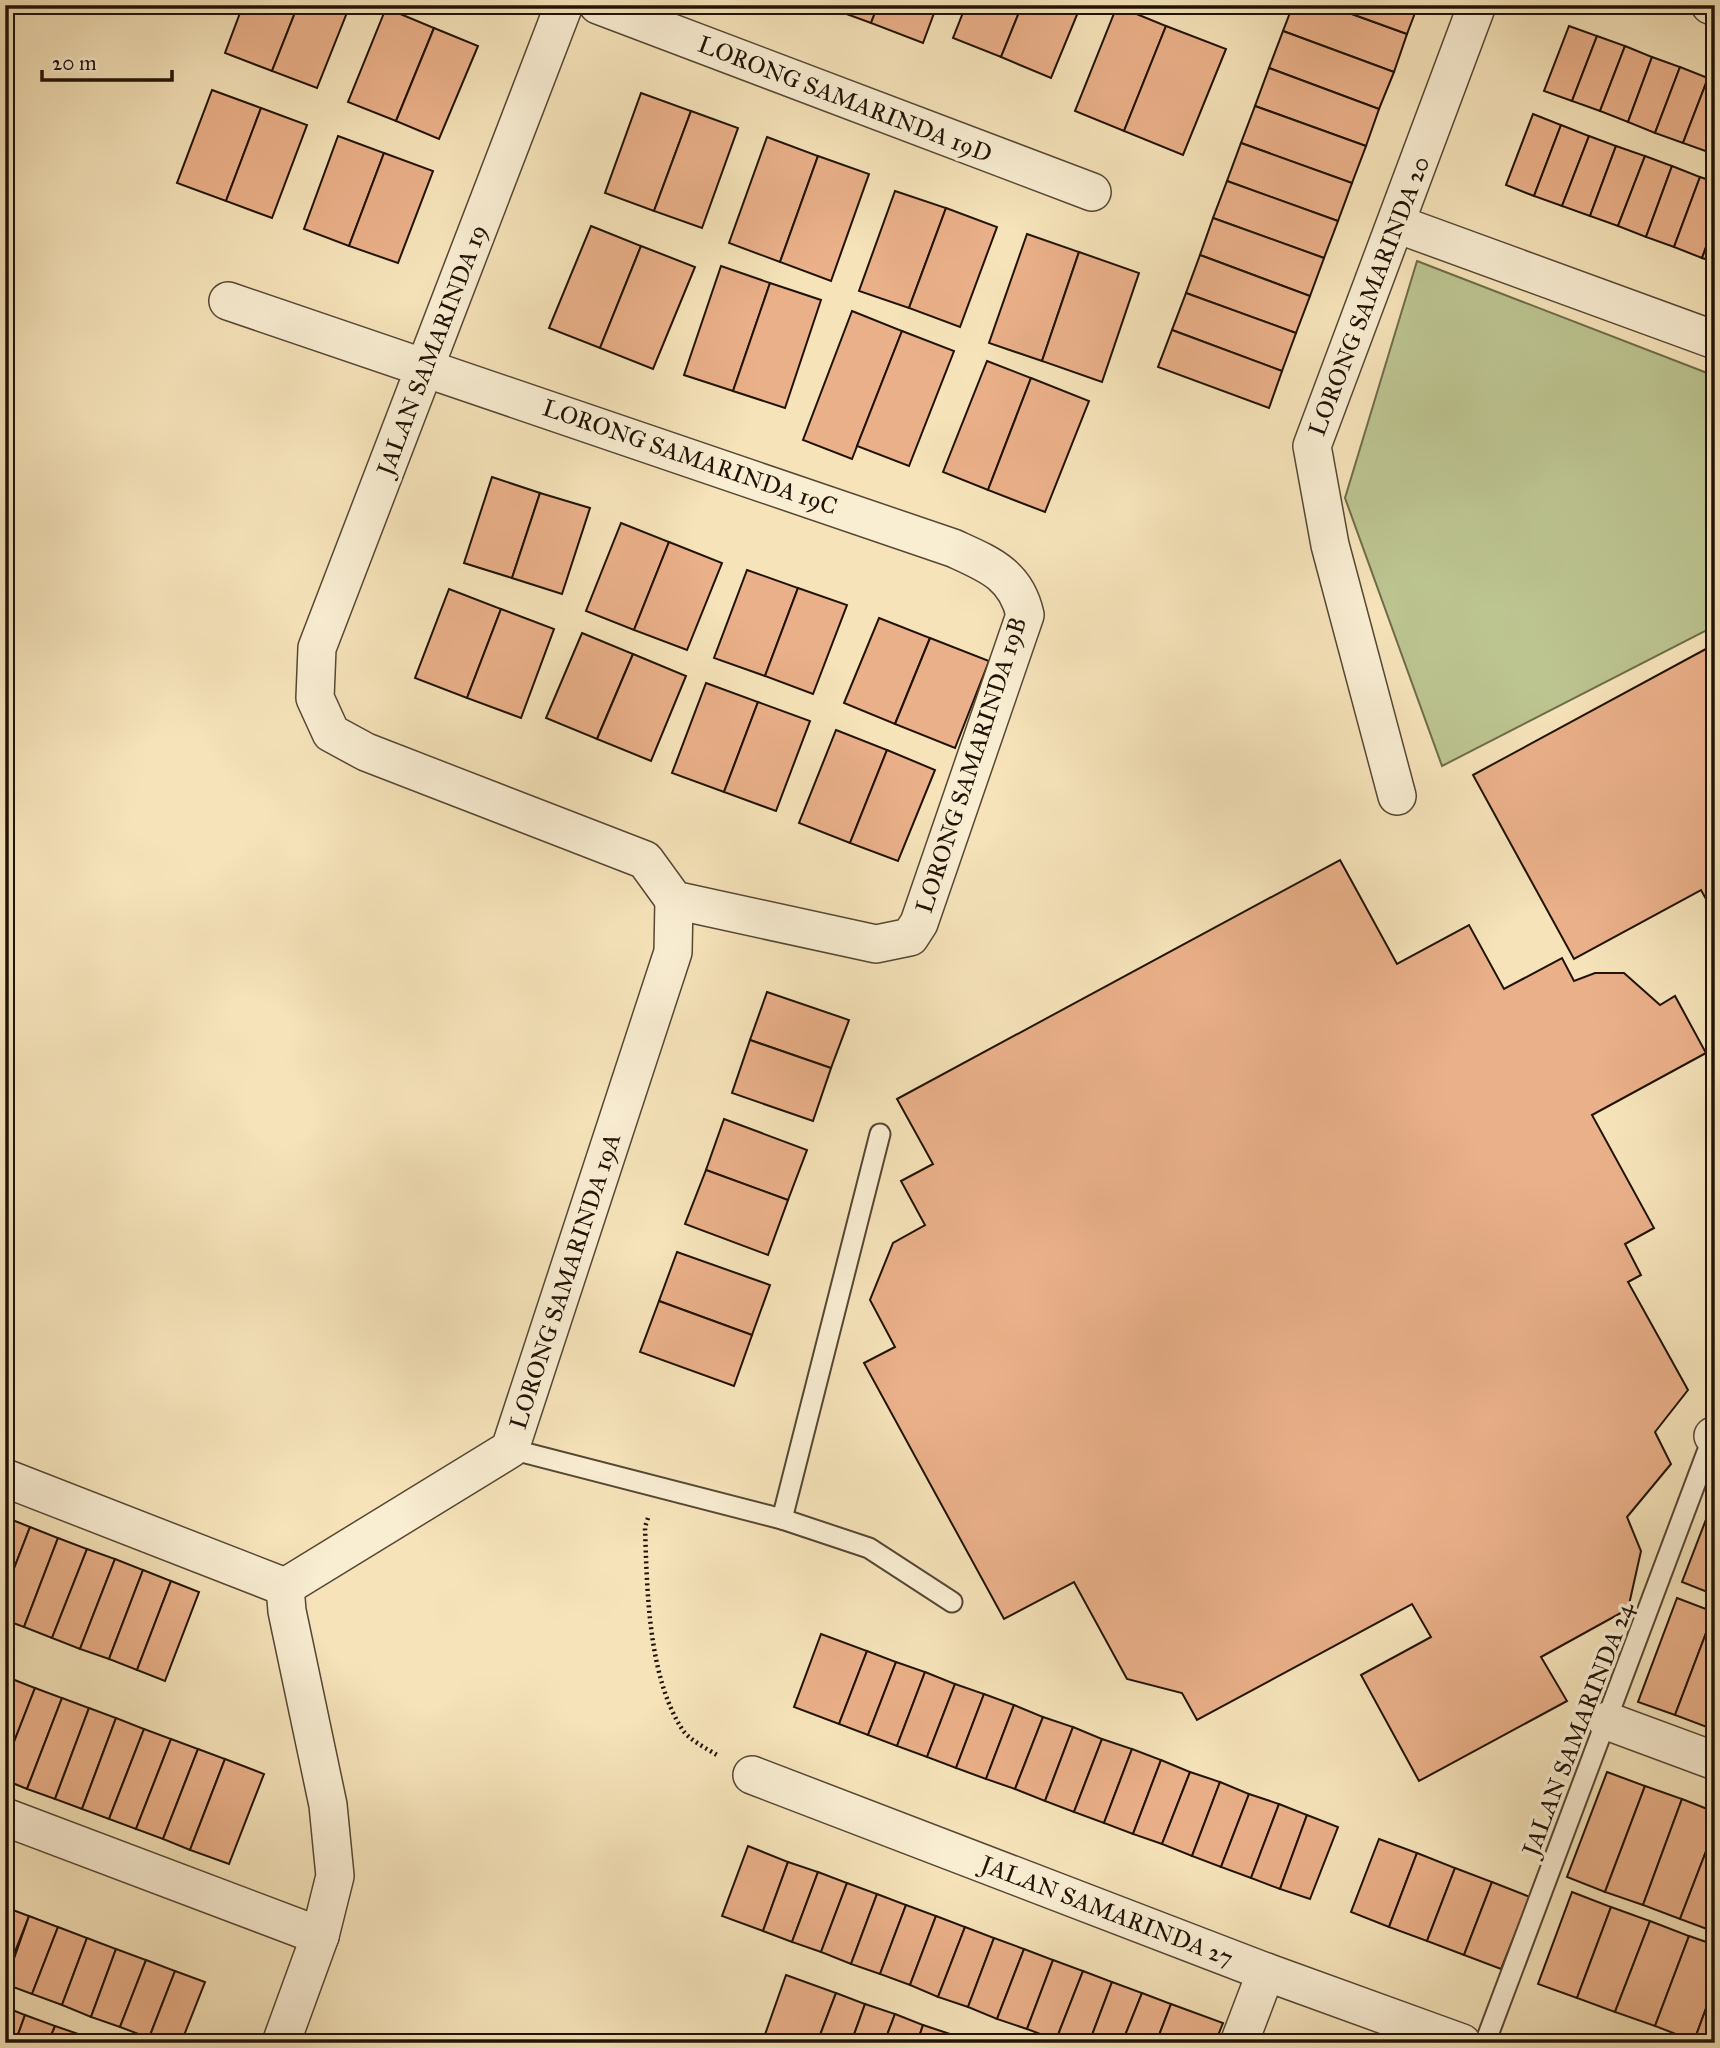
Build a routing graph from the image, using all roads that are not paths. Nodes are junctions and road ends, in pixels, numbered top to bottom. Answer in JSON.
{"nodes":[{"id":1,"x":565,"y":5,"type":"edge"},
{"id":2,"x":598,"y":5,"type":"edge"},
{"id":3,"x":1477,"y":5,"type":"edge"},
{"id":4,"x":1092,"y":192,"type":"dead end"},
{"id":5,"x":1397,"y":224,"type":"junction"},
{"id":6,"x":228,"y":300,"type":"dead end"},
{"id":7,"x":1715,"y":340,"type":"edge"},
{"id":8,"x":426,"y":367,"type":"junction"},
{"id":9,"x":953,"y":548,"type":"joint"},
{"id":10,"x":1397,"y":796,"type":"dead end"},
{"id":11,"x":674,"y":900,"type":"junction"},
{"id":12,"x":880,"y":1134,"type":"dead end"},
{"id":13,"x":1714,"y":1435,"type":"edge"},
{"id":14,"x":510,"y":1449,"type":"junction"},
{"id":15,"x":5,"y":1478,"type":"edge"},
{"id":16,"x":782,"y":1519,"type":"junction"},
{"id":17,"x":285,"y":1587,"type":"junction"},
{"id":18,"x":952,"y":1602,"type":"dead end"},
{"id":19,"x":1608,"y":1721,"type":"junction"},
{"id":20,"x":1715,"y":1761,"type":"edge"},
{"id":21,"x":752,"y":1775,"type":"road end"},
{"id":22,"x":5,"y":1817,"type":"edge"},
{"id":23,"x":320,"y":1936,"type":"junction"},
{"id":24,"x":1266,"y":1972,"type":"junction"},
{"id":25,"x":281,"y":2043,"type":"edge"},
{"id":26,"x":1239,"y":2043,"type":"edge"},
{"id":27,"x":1462,"y":2043,"type":"edge"},
{"id":28,"x":1485,"y":2043,"type":"edge"}],
"edges":[{"from":1,"to":8,"type":"street","name":"JALAN SAMARINDA 19"},
{"from":2,"to":4,"type":"street","name":"LORONG SAMARINDA 19D"},
{"from":3,"to":5,"type":"street","name":"LORONG SAMARINDA 20"},
{"from":5,"to":7,"type":"street"},
{"from":5,"to":10,"type":"street","name":"LORONG SAMARINDA 20"},
{"from":6,"to":8,"type":"street","name":"LORONG SAMARINDA 19C"},
{"from":8,"to":9,"type":"street","name":"LORONG SAMARINDA 19C"},
{"from":8,"to":11,"type":"street","name":"JALAN SAMARINDA 19"},
{"from":9,"to":11,"type":"street","name":"LORONG SAMARINDA 19B"},
{"from":11,"to":14,"type":"street","name":"LORONG SAMARINDA 19A"},
{"from":12,"to":16,"type":"lane"},
{"from":13,"to":19,"type":"lane","name":"JALAN SAMARINDA 24"},
{"from":14,"to":16,"type":"lane"},
{"from":14,"to":17,"type":"street","name":"LORONG SAMARINDA 19A"},
{"from":15,"to":17,"type":"street"},
{"from":16,"to":18,"type":"lane"},
{"from":17,"to":23,"type":"street"},
{"from":19,"to":20,"type":"street"},
{"from":19,"to":28,"type":"lane","name":"JALAN SAMARINDA 24"},
{"from":21,"to":24,"type":"street","name":"JALAN SAMARINDA 27"},
{"from":22,"to":23,"type":"street"},
{"from":23,"to":25,"type":"street"},
{"from":24,"to":26,"type":"street"},
{"from":24,"to":27,"type":"street","name":"JALAN SAMARINDA 27"}]}
